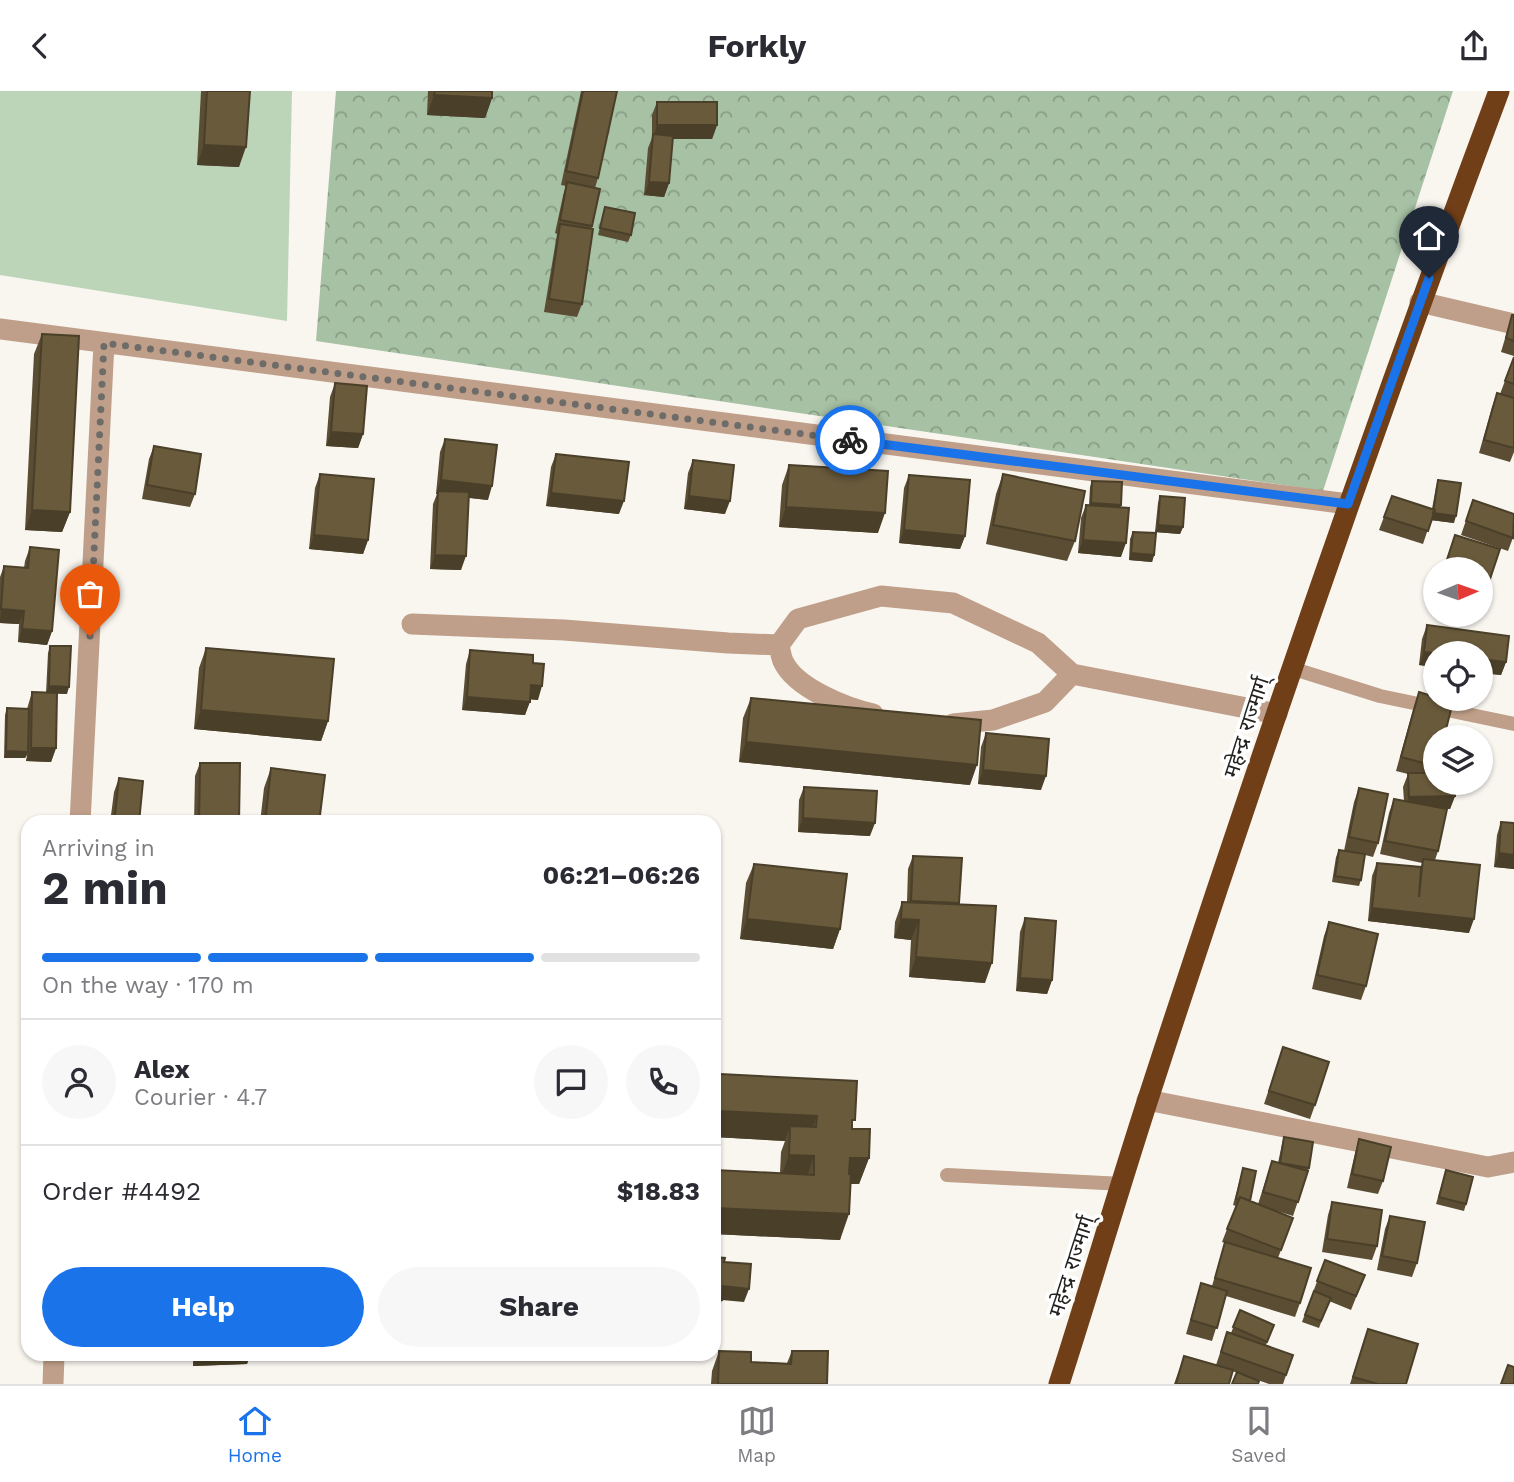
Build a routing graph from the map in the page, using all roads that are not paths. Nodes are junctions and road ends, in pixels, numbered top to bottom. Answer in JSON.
{"nodes":[{"id":1,"x":1499,"y":91,"type":"edge"},
{"id":2,"x":1420,"y":302,"type":"junction"},
{"id":3,"x":1514,"y":324,"type":"edge"},
{"id":4,"x":0,"y":329,"type":"edge"},
{"id":5,"x":104,"y":343,"type":"junction"},
{"id":6,"x":1348,"y":504,"type":"junction"},
{"id":7,"x":412,"y":624,"type":"dead end"},
{"id":8,"x":779,"y":645,"type":"junction"},
{"id":9,"x":1291,"y":669,"type":"junction"},
{"id":10,"x":1072,"y":674,"type":"junction"},
{"id":11,"x":1277,"y":713,"type":"junction"},
{"id":12,"x":891,"y":718,"type":"edge"},
{"id":13,"x":1514,"y":724,"type":"edge"},
{"id":14,"x":930,"y":726,"type":"edge"},
{"id":15,"x":80,"y":815,"type":"edge"},
{"id":16,"x":1147,"y":1100,"type":"junction"},
{"id":17,"x":1514,"y":1162,"type":"edge"},
{"id":18,"x":947,"y":1175,"type":"dead end"},
{"id":19,"x":1123,"y":1184,"type":"junction"},
{"id":20,"x":54,"y":1361,"type":"edge"},
{"id":21,"x":53,"y":1384,"type":"edge"},
{"id":22,"x":1059,"y":1384,"type":"edge"}],
"edges":[{"from":1,"to":2,"type":"highway","name":"महेन्द्र राज्मार्ग्"},
{"from":2,"to":3,"type":"street"},
{"from":2,"to":6,"type":"highway","name":"महेन्द्र राज्मार्ग्"},
{"from":4,"to":5,"type":"street"},
{"from":5,"to":6,"type":"street"},
{"from":5,"to":15,"type":"street"},
{"from":6,"to":9,"type":"highway","name":"महेन्द्र राज्मार्ग्"},
{"from":7,"to":8,"type":"street"},
{"from":8,"to":10,"type":"street"},
{"from":8,"to":12,"type":"street"},
{"from":9,"to":11,"type":"highway","name":"महेन्द्र राज्मार्ग्"},
{"from":9,"to":13,"type":"lane"},
{"from":10,"to":11,"type":"street"},
{"from":10,"to":14,"type":"street"},
{"from":11,"to":16,"type":"highway","name":"महेन्द्र राज्मार्ग्"},
{"from":16,"to":17,"type":"street"},
{"from":16,"to":19,"type":"highway","name":"महेन्द्र राज्मार्ग्"},
{"from":18,"to":19,"type":"lane"},
{"from":19,"to":22,"type":"highway","name":"महेन्द्र राज्मार्ग्"},
{"from":20,"to":21,"type":"street"}]}
